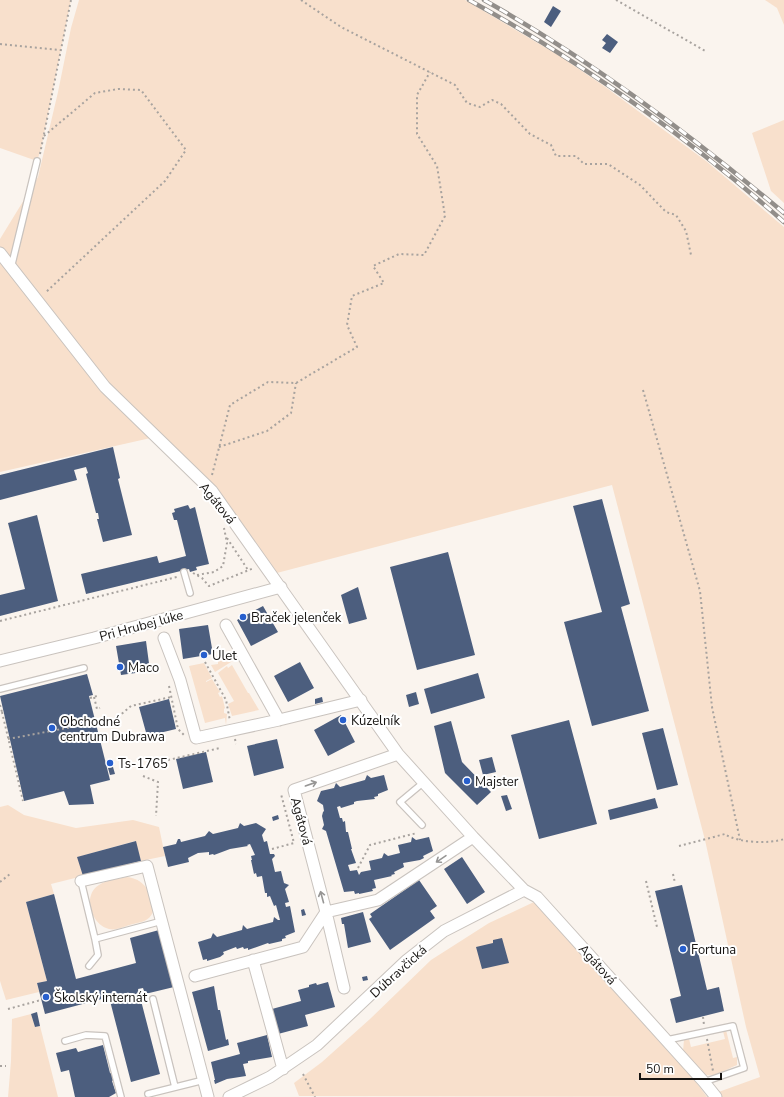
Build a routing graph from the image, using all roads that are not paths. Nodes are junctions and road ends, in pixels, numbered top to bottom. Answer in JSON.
{"nodes":[{"id":1,"x":37,"y":161,"type":"road end"},
{"id":2,"x":0,"y":253,"type":"edge"},
{"id":3,"x":11,"y":268,"type":"junction"},
{"id":4,"x":185,"y":573,"type":"road end"},
{"id":5,"x":281,"y":587,"type":"junction"},
{"id":6,"x":190,"y":594,"type":"dead end"},
{"id":7,"x":226,"y":625,"type":"dead end"},
{"id":8,"x":164,"y":638,"type":"dead end"},
{"id":9,"x":0,"y":661,"type":"edge"},
{"id":10,"x":84,"y":668,"type":"dead end"},
{"id":11,"x":0,"y":689,"type":"edge"},
{"id":12,"x":361,"y":700,"type":"junction"},
{"id":13,"x":279,"y":720,"type":"junction"},
{"id":14,"x":398,"y":754,"type":"junction"},
{"id":15,"x":424,"y":782,"type":"junction"},
{"id":16,"x":422,"y":825,"type":"dead end"},
{"id":17,"x":473,"y":837,"type":"junction"},
{"id":18,"x":81,"y":882,"type":"joint"},
{"id":19,"x":524,"y":890,"type":"junction"},
{"id":20,"x":326,"y":912,"type":"junction"},
{"id":21,"x":162,"y":921,"type":"junction"},
{"id":22,"x":95,"y":939,"type":"junction"},
{"id":23,"x":253,"y":960,"type":"junction"},
{"id":24,"x":89,"y":966,"type":"dead end"},
{"id":25,"x":195,"y":976,"type":"dead end"},
{"id":26,"x":344,"y":988,"type":"dead end"},
{"id":27,"x":153,"y":999,"type":"dead end"},
{"id":28,"x":667,"y":1040,"type":"junction"},
{"id":29,"x":65,"y":1041,"type":"dead end"},
{"id":30,"x":283,"y":1069,"type":"junction"},
{"id":31,"x":204,"y":1080,"type":"junction"},
{"id":32,"x":709,"y":1080,"type":"junction"},
{"id":33,"x":175,"y":1087,"type":"junction"},
{"id":34,"x":148,"y":1094,"type":"dead end"},
{"id":35,"x":121,"y":1097,"type":"edge"},
{"id":36,"x":208,"y":1097,"type":"edge"},
{"id":37,"x":229,"y":1097,"type":"edge"},
{"id":38,"x":716,"y":1097,"type":"edge"}],
"edges":[{"from":1,"to":3,"type":"lane"},
{"from":2,"to":3,"type":"street","name":"Agátová"},
{"from":3,"to":5,"type":"street","name":"Agátová"},
{"from":4,"to":6,"type":"lane"},
{"from":5,"to":9,"type":"street","name":"Pri Hrubej lúke"},
{"from":5,"to":12,"type":"street","name":"Agátová"},
{"from":7,"to":13,"type":"street"},
{"from":8,"to":13,"type":"street"},
{"from":10,"to":11,"type":"lane"},
{"from":12,"to":13,"type":"street"},
{"from":12,"to":14,"type":"street","name":"Agátová"},
{"from":14,"to":15,"type":"street","name":"Agátová"},
{"from":20,"to":14,"type":"street","name":"Agátová","one_way":true},
{"from":15,"to":16,"type":"lane"},
{"from":15,"to":17,"type":"street","name":"Agátová"},
{"from":17,"to":19,"type":"street","name":"Agátová"},
{"from":17,"to":20,"type":"street","one_way":true},
{"from":18,"to":21,"type":"street"},
{"from":18,"to":22,"type":"lane"},
{"from":19,"to":28,"type":"street","name":"Agátová"},
{"from":19,"to":30,"type":"street","name":"Dúbravčická"},
{"from":20,"to":23,"type":"street"},
{"from":20,"to":26,"type":"street"},
{"from":21,"to":22,"type":"lane"},
{"from":21,"to":31,"type":"street"},
{"from":22,"to":24,"type":"lane"},
{"from":23,"to":25,"type":"street"},
{"from":23,"to":30,"type":"street"},
{"from":27,"to":33,"type":"lane"},
{"from":28,"to":32,"type":"street","name":"Agátová"},
{"from":28,"to":32,"type":"lane"},
{"from":29,"to":35,"type":"lane"},
{"from":30,"to":37,"type":"street","name":"Dúbravčická"},
{"from":31,"to":33,"type":"lane"},
{"from":31,"to":36,"type":"street"},
{"from":32,"to":38,"type":"street","name":"Agátová"},
{"from":33,"to":34,"type":"lane"}]}
